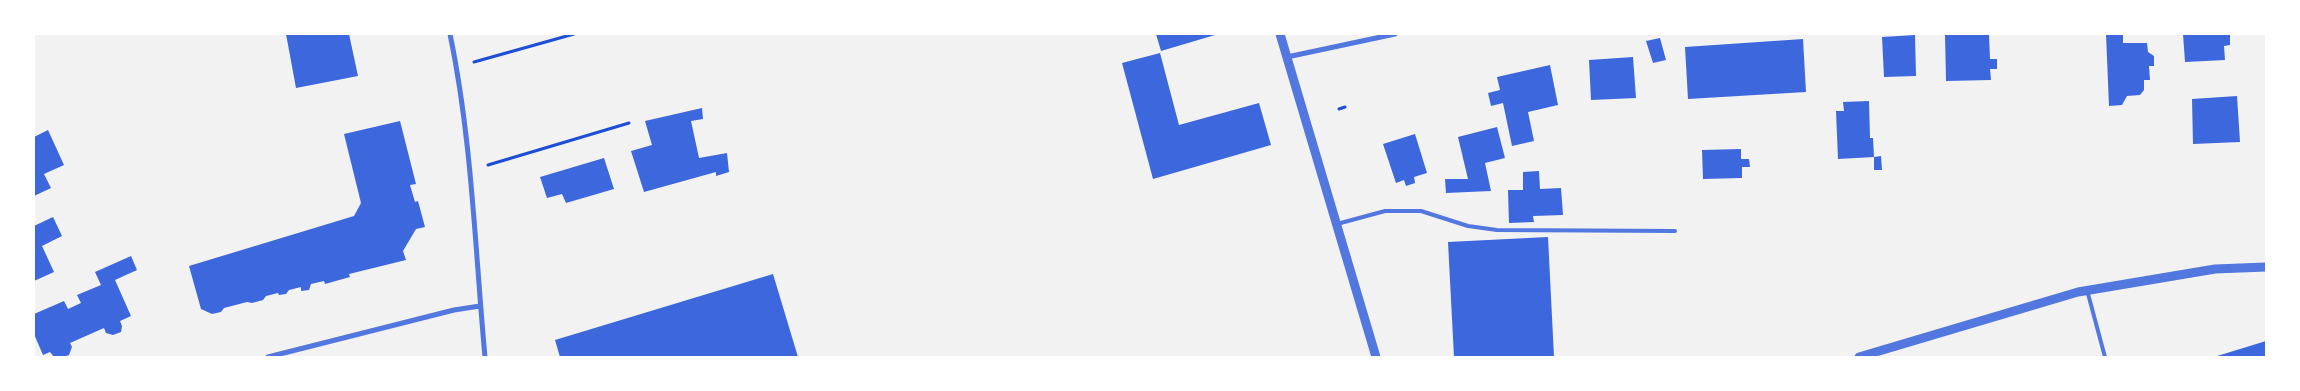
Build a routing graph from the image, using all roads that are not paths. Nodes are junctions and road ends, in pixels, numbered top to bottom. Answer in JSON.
{"nodes":[{"id":1,"x":450,"y":34,"type":"edge"},
{"id":2,"x":1280,"y":34,"type":"edge"},
{"id":3,"x":1395,"y":34,"type":"edge"},
{"id":4,"x":1287,"y":57,"type":"junction"},
{"id":5,"x":1337,"y":224,"type":"junction"},
{"id":6,"x":1675,"y":231,"type":"dead end"},
{"id":7,"x":2266,"y":267,"type":"edge"},
{"id":8,"x":2087,"y":290,"type":"junction"},
{"id":9,"x":480,"y":306,"type":"junction"},
{"id":10,"x":268,"y":357,"type":"edge"},
{"id":11,"x":485,"y":357,"type":"edge"},
{"id":12,"x":1376,"y":357,"type":"edge"},
{"id":13,"x":1859,"y":357,"type":"edge"},
{"id":14,"x":2105,"y":357,"type":"edge"}],
"edges":[{"from":1,"to":9,"type":"street"},
{"from":2,"to":4,"type":"street"},
{"from":3,"to":4,"type":"street"},
{"from":4,"to":5,"type":"street"},
{"from":5,"to":6,"type":"lane"},
{"from":5,"to":12,"type":"street"},
{"from":7,"to":8,"type":"street"},
{"from":8,"to":13,"type":"street"},
{"from":8,"to":14,"type":"lane"},
{"from":9,"to":10,"type":"street"},
{"from":9,"to":11,"type":"street"}]}
